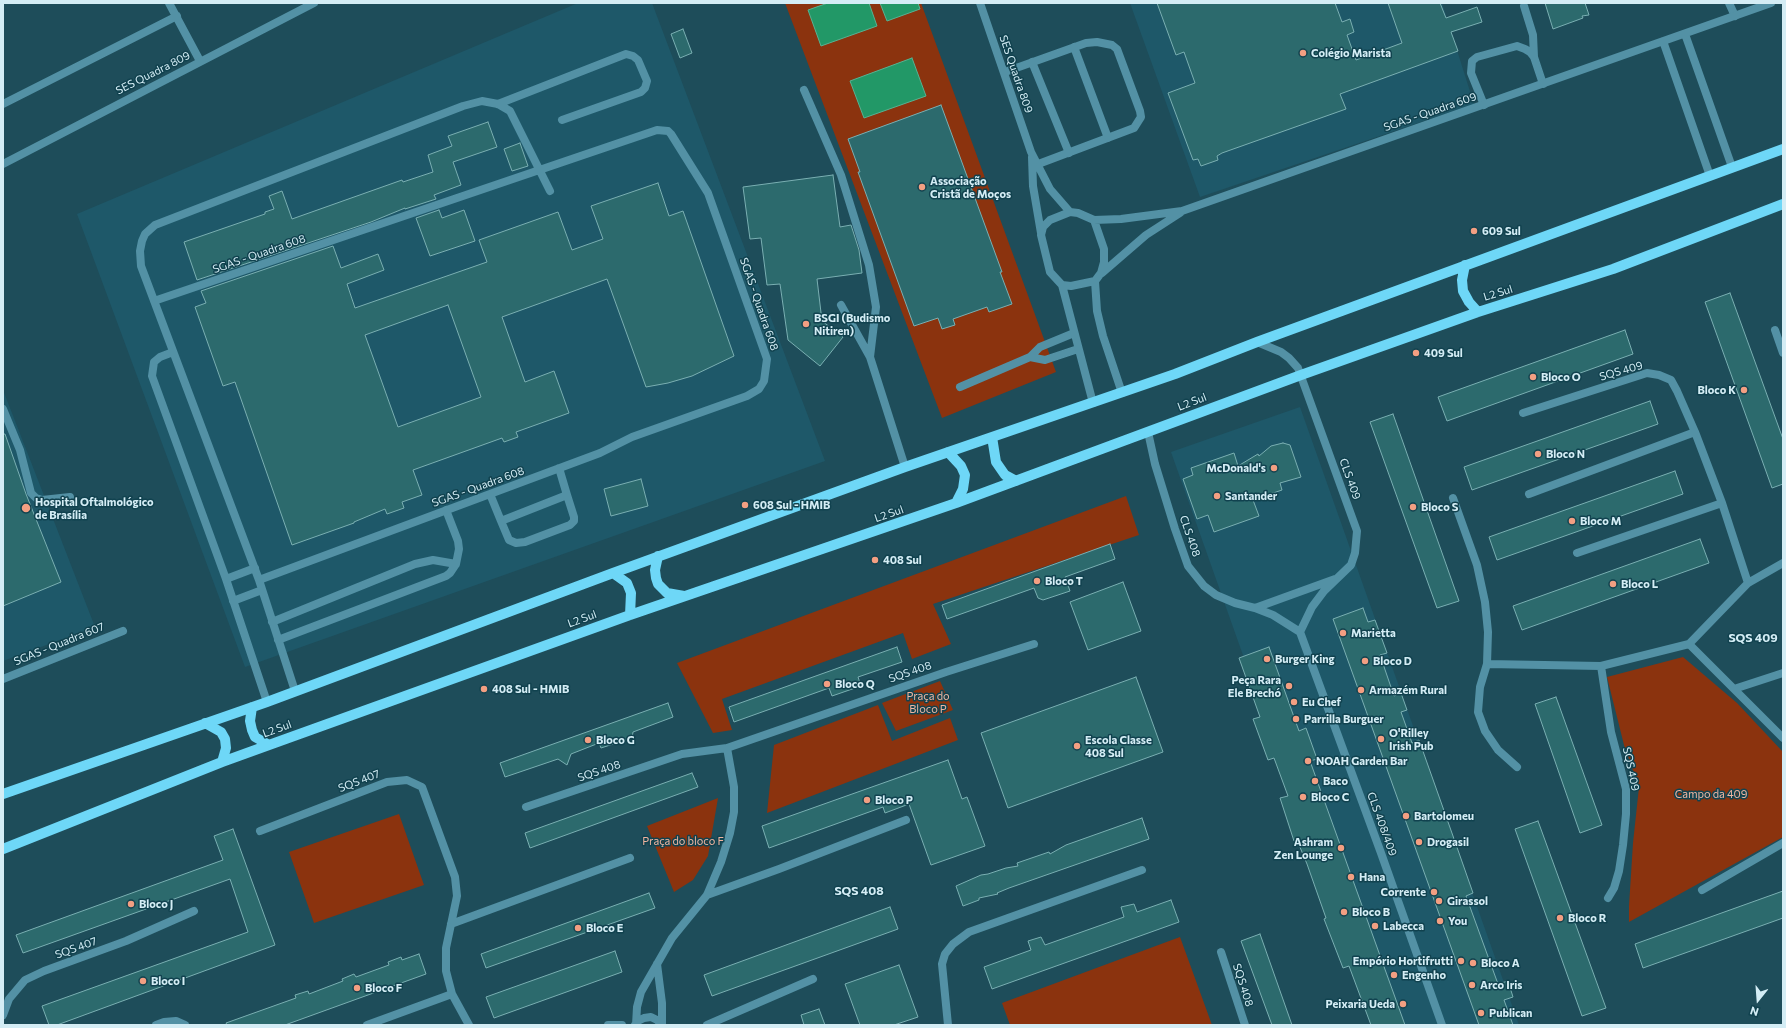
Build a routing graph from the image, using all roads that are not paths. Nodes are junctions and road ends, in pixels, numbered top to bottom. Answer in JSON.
{"nodes":[{"id":1,"x":169,"y":3,"type":"edge"},
{"id":2,"x":314,"y":3,"type":"edge"},
{"id":3,"x":980,"y":3,"type":"edge"},
{"id":4,"x":1729,"y":3,"type":"edge"},
{"id":5,"x":1771,"y":3,"type":"edge"},
{"id":6,"x":1524,"y":6,"type":"dead end"},
{"id":7,"x":177,"y":16,"type":"junction"},
{"id":8,"x":1735,"y":16,"type":"junction"},
{"id":9,"x":1686,"y":34,"type":"junction"},
{"id":10,"x":1663,"y":41,"type":"junction"},
{"id":11,"x":1074,"y":47,"type":"junction"},
{"id":12,"x":1534,"y":57,"type":"junction"},
{"id":13,"x":200,"y":62,"type":"junction"},
{"id":14,"x":1032,"y":62,"type":"junction"},
{"id":15,"x":1004,"y":72,"type":"junction"},
{"id":16,"x":1543,"y":84,"type":"junction"},
{"id":17,"x":804,"y":90,"type":"dead end"},
{"id":18,"x":3,"y":104,"type":"edge"},
{"id":19,"x":498,"y":104,"type":"junction"},
{"id":20,"x":1484,"y":105,"type":"junction"},
{"id":21,"x":562,"y":120,"type":"dead end"},
{"id":22,"x":1108,"y":138,"type":"junction"},
{"id":23,"x":1783,"y":150,"type":"edge"},
{"id":24,"x":1069,"y":153,"type":"junction"},
{"id":25,"x":3,"y":163,"type":"edge"},
{"id":26,"x":1035,"y":166,"type":"junction"},
{"id":27,"x":1732,"y":167,"type":"junction"},
{"id":28,"x":540,"y":170,"type":"junction"},
{"id":29,"x":1710,"y":176,"type":"junction"},
{"id":30,"x":550,"y":191,"type":"dead end"},
{"id":31,"x":1783,"y":204,"type":"edge"},
{"id":32,"x":1182,"y":211,"type":"junction"},
{"id":33,"x":1070,"y":212,"type":"junction"},
{"id":34,"x":1094,"y":220,"type":"junction"},
{"id":35,"x":1041,"y":235,"type":"junction"},
{"id":36,"x":1465,"y":265,"type":"junction"},
{"id":37,"x":1101,"y":273,"type":"junction"},
{"id":38,"x":1095,"y":281,"type":"junction"},
{"id":39,"x":1062,"y":285,"type":"junction"},
{"id":40,"x":154,"y":301,"type":"junction"},
{"id":41,"x":841,"y":305,"type":"dead end"},
{"id":42,"x":1478,"y":312,"type":"junction"},
{"id":43,"x":1775,"y":330,"type":"dead end"},
{"id":44,"x":1074,"y":333,"type":"junction"},
{"id":45,"x":1257,"y":342,"type":"junction"},
{"id":46,"x":1078,"y":349,"type":"junction"},
{"id":47,"x":173,"y":352,"type":"junction"},
{"id":48,"x":1783,"y":353,"type":"edge"},
{"id":49,"x":870,"y":357,"type":"junction"},
{"id":50,"x":1030,"y":357,"type":"junction"},
{"id":51,"x":1301,"y":375,"type":"junction"},
{"id":52,"x":960,"y":387,"type":"dead end"},
{"id":53,"x":1122,"y":392,"type":"junction"},
{"id":54,"x":1093,"y":403,"type":"junction"},
{"id":55,"x":3,"y":409,"type":"edge"},
{"id":56,"x":1523,"y":413,"type":"dead end"},
{"id":57,"x":1148,"y":432,"type":"junction"},
{"id":58,"x":1695,"y":432,"type":"junction"},
{"id":59,"x":992,"y":437,"type":"junction"},
{"id":60,"x":948,"y":452,"type":"junction"},
{"id":61,"x":905,"y":467,"type":"junction"},
{"id":62,"x":559,"y":468,"type":"junction"},
{"id":63,"x":1016,"y":481,"type":"junction"},
{"id":64,"x":490,"y":494,"type":"junction"},
{"id":65,"x":1529,"y":494,"type":"dead end"},
{"id":66,"x":567,"y":495,"type":"junction"},
{"id":67,"x":70,"y":497,"type":"dead end"},
{"id":68,"x":1453,"y":498,"type":"dead end"},
{"id":69,"x":956,"y":503,"type":"junction"},
{"id":70,"x":1722,"y":503,"type":"junction"},
{"id":71,"x":446,"y":510,"type":"junction"},
{"id":72,"x":501,"y":521,"type":"junction"},
{"id":73,"x":1577,"y":553,"type":"dead end"},
{"id":74,"x":658,"y":556,"type":"junction"},
{"id":75,"x":1783,"y":563,"type":"edge"},
{"id":76,"x":456,"y":564,"type":"junction"},
{"id":77,"x":255,"y":568,"type":"junction"},
{"id":78,"x":614,"y":572,"type":"junction"},
{"id":79,"x":1338,"y":577,"type":"junction"},
{"id":80,"x":226,"y":580,"type":"junction"},
{"id":81,"x":259,"y":580,"type":"junction"},
{"id":82,"x":1748,"y":583,"type":"junction"},
{"id":83,"x":262,"y":590,"type":"junction"},
{"id":84,"x":684,"y":596,"type":"junction"},
{"id":85,"x":233,"y":602,"type":"junction"},
{"id":86,"x":1255,"y":608,"type":"junction"},
{"id":87,"x":630,"y":615,"type":"junction"},
{"id":88,"x":272,"y":622,"type":"junction"},
{"id":89,"x":123,"y":631,"type":"dead end"},
{"id":90,"x":1300,"y":632,"type":"junction"},
{"id":91,"x":278,"y":640,"type":"junction"},
{"id":92,"x":1034,"y":644,"type":"dead end"},
{"id":93,"x":1689,"y":644,"type":"junction"},
{"id":94,"x":1487,"y":664,"type":"junction"},
{"id":95,"x":1601,"y":666,"type":"junction"},
{"id":96,"x":1783,"y":673,"type":"edge"},
{"id":97,"x":3,"y":679,"type":"edge"},
{"id":98,"x":1734,"y":689,"type":"junction"},
{"id":99,"x":295,"y":691,"type":"junction"},
{"id":100,"x":267,"y":702,"type":"junction"},
{"id":101,"x":252,"y":707,"type":"junction"},
{"id":102,"x":205,"y":723,"type":"junction"},
{"id":103,"x":1783,"y":738,"type":"edge"},
{"id":104,"x":269,"y":745,"type":"junction"},
{"id":105,"x":727,"y":748,"type":"junction"},
{"id":106,"x":222,"y":762,"type":"junction"},
{"id":107,"x":1517,"y":767,"type":"dead end"},
{"id":108,"x":3,"y":794,"type":"edge"},
{"id":109,"x":526,"y":807,"type":"dead end"},
{"id":110,"x":906,"y":820,"type":"dead end"},
{"id":111,"x":260,"y":831,"type":"dead end"},
{"id":112,"x":1783,"y":843,"type":"edge"},
{"id":113,"x":3,"y":850,"type":"edge"},
{"id":114,"x":630,"y":858,"type":"dead end"},
{"id":115,"x":1142,"y":870,"type":"dead end"},
{"id":116,"x":1702,"y":890,"type":"dead end"},
{"id":117,"x":707,"y":895,"type":"junction"},
{"id":118,"x":1608,"y":898,"type":"dead end"},
{"id":119,"x":194,"y":911,"type":"dead end"},
{"id":120,"x":451,"y":924,"type":"junction"},
{"id":121,"x":1221,"y":952,"type":"dead end"},
{"id":122,"x":658,"y":964,"type":"junction"},
{"id":123,"x":813,"y":979,"type":"dead end"},
{"id":124,"x":452,"y":994,"type":"junction"},
{"id":125,"x":3,"y":1015,"type":"edge"},
{"id":126,"x":156,"y":1025,"type":"edge"},
{"id":127,"x":186,"y":1025,"type":"edge"},
{"id":128,"x":367,"y":1025,"type":"edge"},
{"id":129,"x":469,"y":1025,"type":"edge"},
{"id":130,"x":608,"y":1025,"type":"edge"},
{"id":131,"x":622,"y":1025,"type":"edge"},
{"id":132,"x":635,"y":1025,"type":"edge"},
{"id":133,"x":662,"y":1025,"type":"edge"},
{"id":134,"x":707,"y":1025,"type":"edge"},
{"id":135,"x":948,"y":1025,"type":"edge"},
{"id":136,"x":1245,"y":1025,"type":"edge"},
{"id":137,"x":1442,"y":1025,"type":"edge"}],
"edges":[{"from":1,"to":7,"type":"street"},
{"from":2,"to":13,"type":"street","name":"SES Quadra 809"},
{"from":3,"to":15,"type":"street","name":"SES Quadra 809"},
{"from":4,"to":8,"type":"street"},
{"from":5,"to":8,"type":"street","name":"SGAS - Quadra 609"},
{"from":6,"to":12,"type":"street"},
{"from":7,"to":13,"type":"street"},
{"from":7,"to":18,"type":"street"},
{"from":8,"to":9,"type":"street","name":"SGAS - Quadra 609"},
{"from":9,"to":10,"type":"street","name":"SGAS - Quadra 609"},
{"from":9,"to":27,"type":"street"},
{"from":10,"to":16,"type":"street","name":"SGAS - Quadra 609"},
{"from":10,"to":29,"type":"street"},
{"from":11,"to":14,"type":"street"},
{"from":11,"to":22,"type":"street"},
{"from":11,"to":22,"type":"street"},
{"from":12,"to":16,"type":"street"},
{"from":12,"to":20,"type":"street"},
{"from":13,"to":25,"type":"street","name":"SES Quadra 809"},
{"from":14,"to":15,"type":"street"},
{"from":14,"to":24,"type":"street"},
{"from":15,"to":26,"type":"street","name":"SES Quadra 809"},
{"from":16,"to":20,"type":"street","name":"SGAS - Quadra 609"},
{"from":17,"to":49,"type":"street"},
{"from":19,"to":21,"type":"street"},
{"from":19,"to":28,"type":"street"},
{"from":19,"to":40,"type":"street"},
{"from":20,"to":32,"type":"street","name":"SGAS - Quadra 609"},
{"from":22,"to":24,"type":"street"},
{"from":23,"to":27,"type":"main road"},
{"from":24,"to":26,"type":"street"},
{"from":26,"to":33,"type":"street","name":"SES Quadra 809"},
{"from":26,"to":35,"type":"street","name":"SES Quadra 809"},
{"from":27,"to":29,"type":"main road"},
{"from":28,"to":30,"type":"street"},
{"from":28,"to":40,"type":"street","name":"SGAS - Quadra 608"},
{"from":28,"to":62,"type":"street","name":"SGAS - Quadra 608"},
{"from":29,"to":36,"type":"main road"},
{"from":31,"to":42,"type":"main road","name":"L2 Sul"},
{"from":32,"to":34,"type":"street","name":"SGAS - Quadra 609"},
{"from":32,"to":37,"type":"street","name":"SGAS - Quadra 609"},
{"from":33,"to":34,"type":"street"},
{"from":33,"to":35,"type":"street"},
{"from":34,"to":37,"type":"street"},
{"from":35,"to":39,"type":"street"},
{"from":36,"to":42,"type":"main road"},
{"from":36,"to":45,"type":"main road"},
{"from":37,"to":38,"type":"street"},
{"from":38,"to":39,"type":"street"},
{"from":38,"to":53,"type":"street"},
{"from":39,"to":44,"type":"street"},
{"from":40,"to":47,"type":"street"},
{"from":41,"to":49,"type":"street"},
{"from":42,"to":51,"type":"main road","name":"L2 Sul"},
{"from":43,"to":48,"type":"street"},
{"from":44,"to":46,"type":"street"},
{"from":44,"to":50,"type":"street"},
{"from":45,"to":51,"type":"street","name":"CLS 409"},
{"from":45,"to":53,"type":"main road"},
{"from":46,"to":50,"type":"street"},
{"from":46,"to":54,"type":"street"},
{"from":47,"to":77,"type":"street"},
{"from":47,"to":80,"type":"street"},
{"from":49,"to":61,"type":"street"},
{"from":50,"to":52,"type":"street"},
{"from":51,"to":57,"type":"main road","name":"L2 Sul"},
{"from":51,"to":79,"type":"street","name":"CLS 409"},
{"from":53,"to":54,"type":"main road"},
{"from":54,"to":59,"type":"main road"},
{"from":55,"to":67,"type":"street"},
{"from":56,"to":58,"type":"street","name":"SQS 409"},
{"from":57,"to":63,"type":"main road","name":"L2 Sul"},
{"from":57,"to":86,"type":"street","name":"CLS 408"},
{"from":58,"to":65,"type":"street"},
{"from":58,"to":70,"type":"street","name":"SQS 409"},
{"from":59,"to":60,"type":"main road"},
{"from":59,"to":63,"type":"main road"},
{"from":60,"to":61,"type":"main road"},
{"from":60,"to":69,"type":"main road"},
{"from":61,"to":74,"type":"main road"},
{"from":62,"to":64,"type":"street","name":"SGAS - Quadra 608"},
{"from":62,"to":66,"type":"street"},
{"from":63,"to":69,"type":"main road","name":"L2 Sul"},
{"from":64,"to":71,"type":"street","name":"SGAS - Quadra 608"},
{"from":64,"to":72,"type":"street"},
{"from":66,"to":72,"type":"street"},
{"from":66,"to":72,"type":"street"},
{"from":68,"to":94,"type":"street"},
{"from":69,"to":84,"type":"main road","name":"L2 Sul"},
{"from":70,"to":73,"type":"street"},
{"from":70,"to":82,"type":"street","name":"SQS 409"},
{"from":71,"to":76,"type":"street"},
{"from":71,"to":81,"type":"street","name":"SGAS - Quadra 608"},
{"from":74,"to":78,"type":"main road"},
{"from":74,"to":84,"type":"main road"},
{"from":75,"to":82,"type":"street"},
{"from":76,"to":88,"type":"street"},
{"from":76,"to":91,"type":"street"},
{"from":77,"to":80,"type":"street"},
{"from":77,"to":81,"type":"street"},
{"from":78,"to":87,"type":"main road"},
{"from":78,"to":99,"type":"main road"},
{"from":79,"to":86,"type":"street"},
{"from":79,"to":90,"type":"street","name":"CLS 409"},
{"from":80,"to":85,"type":"street"},
{"from":81,"to":83,"type":"street"},
{"from":82,"to":93,"type":"street"},
{"from":83,"to":85,"type":"street"},
{"from":83,"to":88,"type":"street"},
{"from":84,"to":87,"type":"main road","name":"L2 Sul"},
{"from":85,"to":100,"type":"street"},
{"from":86,"to":90,"type":"street","name":"CLS 408"},
{"from":87,"to":104,"type":"main road","name":"L2 Sul"},
{"from":88,"to":91,"type":"street"},
{"from":89,"to":97,"type":"street","name":"SGAS - Quadra 607"},
{"from":90,"to":137,"type":"street","name":"CLS 408/409"},
{"from":91,"to":99,"type":"street"},
{"from":92,"to":105,"type":"street","name":"SQS 408"},
{"from":93,"to":95,"type":"street"},
{"from":93,"to":98,"type":"street"},
{"from":94,"to":95,"type":"street"},
{"from":94,"to":107,"type":"street"},
{"from":95,"to":118,"type":"street","name":"SQS 409"},
{"from":96,"to":98,"type":"street"},
{"from":98,"to":103,"type":"street"},
{"from":99,"to":100,"type":"main road"},
{"from":100,"to":101,"type":"main road"},
{"from":101,"to":102,"type":"main road"},
{"from":101,"to":104,"type":"main road"},
{"from":102,"to":106,"type":"main road"},
{"from":102,"to":108,"type":"main road"},
{"from":104,"to":106,"type":"main road","name":"L2 Sul"},
{"from":105,"to":109,"type":"street","name":"SQS 408"},
{"from":105,"to":117,"type":"street"},
{"from":106,"to":113,"type":"main road","name":"L2 Sul"},
{"from":110,"to":117,"type":"street"},
{"from":111,"to":120,"type":"street","name":"SQS 407"},
{"from":112,"to":116,"type":"street"},
{"from":114,"to":120,"type":"street"},
{"from":115,"to":135,"type":"street"},
{"from":117,"to":122,"type":"street"},
{"from":119,"to":125,"type":"street","name":"SQS 407"},
{"from":120,"to":124,"type":"street","name":"SQS 407"},
{"from":121,"to":136,"type":"street","name":"SQS 408"},
{"from":122,"to":132,"type":"street"},
{"from":122,"to":133,"type":"street"},
{"from":123,"to":134,"type":"street"},
{"from":124,"to":128,"type":"street"},
{"from":124,"to":129,"type":"street","name":"SQS 407"},
{"from":126,"to":127,"type":"street"},
{"from":130,"to":131,"type":"street"},
{"from":132,"to":133,"type":"street"}]}
